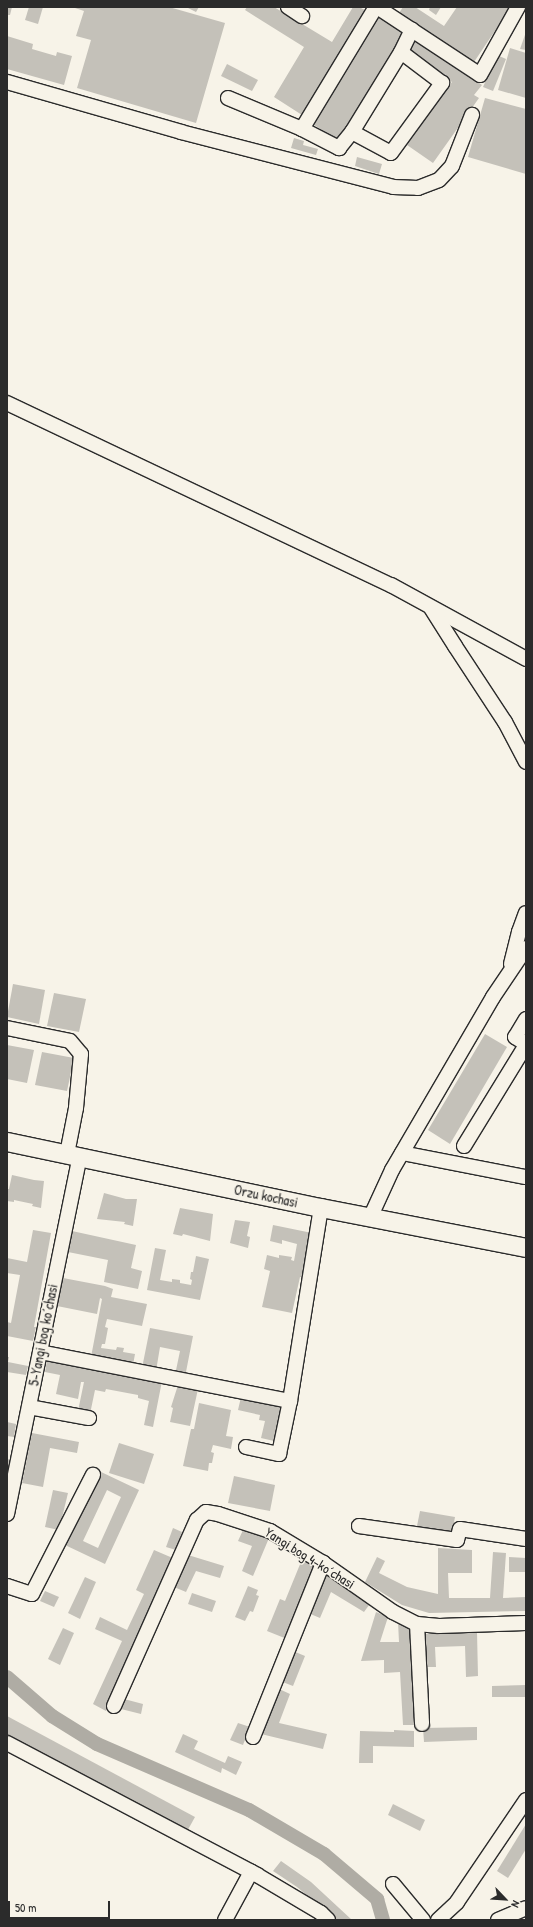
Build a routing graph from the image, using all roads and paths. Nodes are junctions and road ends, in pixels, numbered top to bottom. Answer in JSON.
{"nodes":[{"id":1,"x":288,"y":7,"type":"edge"},
{"id":2,"x":518,"y":7,"type":"edge"},
{"id":3,"x":383,"y":8,"type":"edge"},
{"id":4,"x":302,"y":16,"type":"dead end"},
{"id":5,"x":412,"y":29,"type":"junction"},
{"id":6,"x":401,"y":52,"type":"junction"},
{"id":7,"x":7,"y":82,"type":"edge"},
{"id":8,"x":228,"y":98,"type":"dead end"},
{"id":9,"x":472,"y":115,"type":"dead end"},
{"id":10,"x":302,"y":128,"type":"junction"},
{"id":11,"x":352,"y":132,"type":"junction"},
{"id":12,"x":7,"y":403,"type":"edge"},
{"id":13,"x":431,"y":607,"type":"junction"},
{"id":14,"x":526,"y":659,"type":"edge"},
{"id":15,"x":526,"y":762,"type":"edge"},
{"id":16,"x":526,"y":913,"type":"edge"},
{"id":17,"x":526,"y":948,"type":"edge"},
{"id":18,"x":509,"y":974,"type":"junction"},
{"id":19,"x":526,"y":1019,"type":"edge"},
{"id":20,"x":7,"y":1028,"type":"edge"},
{"id":21,"x":526,"y":1044,"type":"edge"},
{"id":22,"x":7,"y":1142,"type":"edge"},
{"id":23,"x":464,"y":1146,"type":"dead end"},
{"id":24,"x":402,"y":1153,"type":"junction"},
{"id":25,"x":73,"y":1155,"type":"junction"},
{"id":26,"x":526,"y":1177,"type":"edge"},
{"id":27,"x":321,"y":1208,"type":"junction"},
{"id":28,"x":370,"y":1218,"type":"junction"},
{"id":29,"x":526,"y":1248,"type":"edge"},
{"id":30,"x":40,"y":1352,"type":"junction"},
{"id":31,"x":290,"y":1401,"type":"junction"},
{"id":32,"x":29,"y":1407,"type":"junction"},
{"id":33,"x":90,"y":1418,"type":"dead end"},
{"id":34,"x":246,"y":1448,"type":"dead end"},
{"id":35,"x":93,"y":1475,"type":"dead end"},
{"id":36,"x":7,"y":1514,"type":"edge"},
{"id":37,"x":359,"y":1526,"type":"dead end"},
{"id":38,"x":526,"y":1540,"type":"edge"},
{"id":39,"x":323,"y":1563,"type":"junction"},
{"id":40,"x":7,"y":1586,"type":"edge"},
{"id":41,"x":417,"y":1624,"type":"junction"},
{"id":42,"x":526,"y":1624,"type":"edge"},
{"id":43,"x":114,"y":1706,"type":"dead end"},
{"id":44,"x":422,"y":1724,"type":"dead end"},
{"id":45,"x":253,"y":1737,"type":"dead end"},
{"id":46,"x":7,"y":1743,"type":"edge"},
{"id":47,"x":526,"y":1800,"type":"edge"},
{"id":48,"x":251,"y":1872,"type":"junction"},
{"id":49,"x":393,"y":1884,"type":"dead end"},
{"id":50,"x":526,"y":1908,"type":"edge"},
{"id":51,"x":224,"y":1920,"type":"edge"},
{"id":52,"x":328,"y":1920,"type":"edge"},
{"id":53,"x":423,"y":1920,"type":"edge"},
{"id":54,"x":438,"y":1920,"type":"edge"},
{"id":55,"x":498,"y":1920,"type":"edge"}],
"edges":[{"from":1,"to":4,"type":"street"},
{"from":2,"to":5,"type":"street"},
{"from":3,"to":5,"type":"street"},
{"from":3,"to":10,"type":"street"},
{"from":5,"to":6,"type":"street"},
{"from":6,"to":11,"type":"street"},
{"from":6,"to":11,"type":"street"},
{"from":7,"to":9,"type":"street"},
{"from":8,"to":10,"type":"street"},
{"from":10,"to":11,"type":"street"},
{"from":12,"to":13,"type":"street"},
{"from":13,"to":14,"type":"street"},
{"from":13,"to":15,"type":"street"},
{"from":16,"to":18,"type":"street"},
{"from":17,"to":18,"type":"street"},
{"from":18,"to":24,"type":"street"},
{"from":19,"to":21,"type":"street"},
{"from":20,"to":25,"type":"street","name":"5-Yangi bog koʼchasi"},
{"from":21,"to":23,"type":"street"},
{"from":22,"to":25,"type":"main road","name":"Orzu kochasi"},
{"from":24,"to":26,"type":"street"},
{"from":24,"to":28,"type":"street"},
{"from":25,"to":27,"type":"main road","name":"Orzu kochasi"},
{"from":25,"to":30,"type":"street","name":"5-Yangi bog koʼchasi"},
{"from":27,"to":28,"type":"main road","name":"Orzu kochasi"},
{"from":27,"to":31,"type":"street"},
{"from":28,"to":29,"type":"main road","name":"Orzu kochasi"},
{"from":30,"to":31,"type":"street"},
{"from":30,"to":32,"type":"street","name":"5-Yangi bog koʼchasi"},
{"from":31,"to":34,"type":"street"},
{"from":32,"to":33,"type":"street"},
{"from":32,"to":36,"type":"street","name":"5-Yangi bog koʼchasi"},
{"from":35,"to":40,"type":"street"},
{"from":37,"to":38,"type":"street"},
{"from":39,"to":41,"type":"street","name":"Yangi bog 4-koʼchasi"},
{"from":39,"to":43,"type":"street","name":"Yangi bog 4-koʼchasi"},
{"from":39,"to":45,"type":"street"},
{"from":41,"to":42,"type":"street","name":"Yangi bog 4-koʼchasi"},
{"from":41,"to":44,"type":"street"},
{"from":46,"to":48,"type":"street"},
{"from":47,"to":54,"type":"street"},
{"from":48,"to":51,"type":"street"},
{"from":48,"to":52,"type":"street"},
{"from":49,"to":53,"type":"street"},
{"from":50,"to":55,"type":"street"}]}
